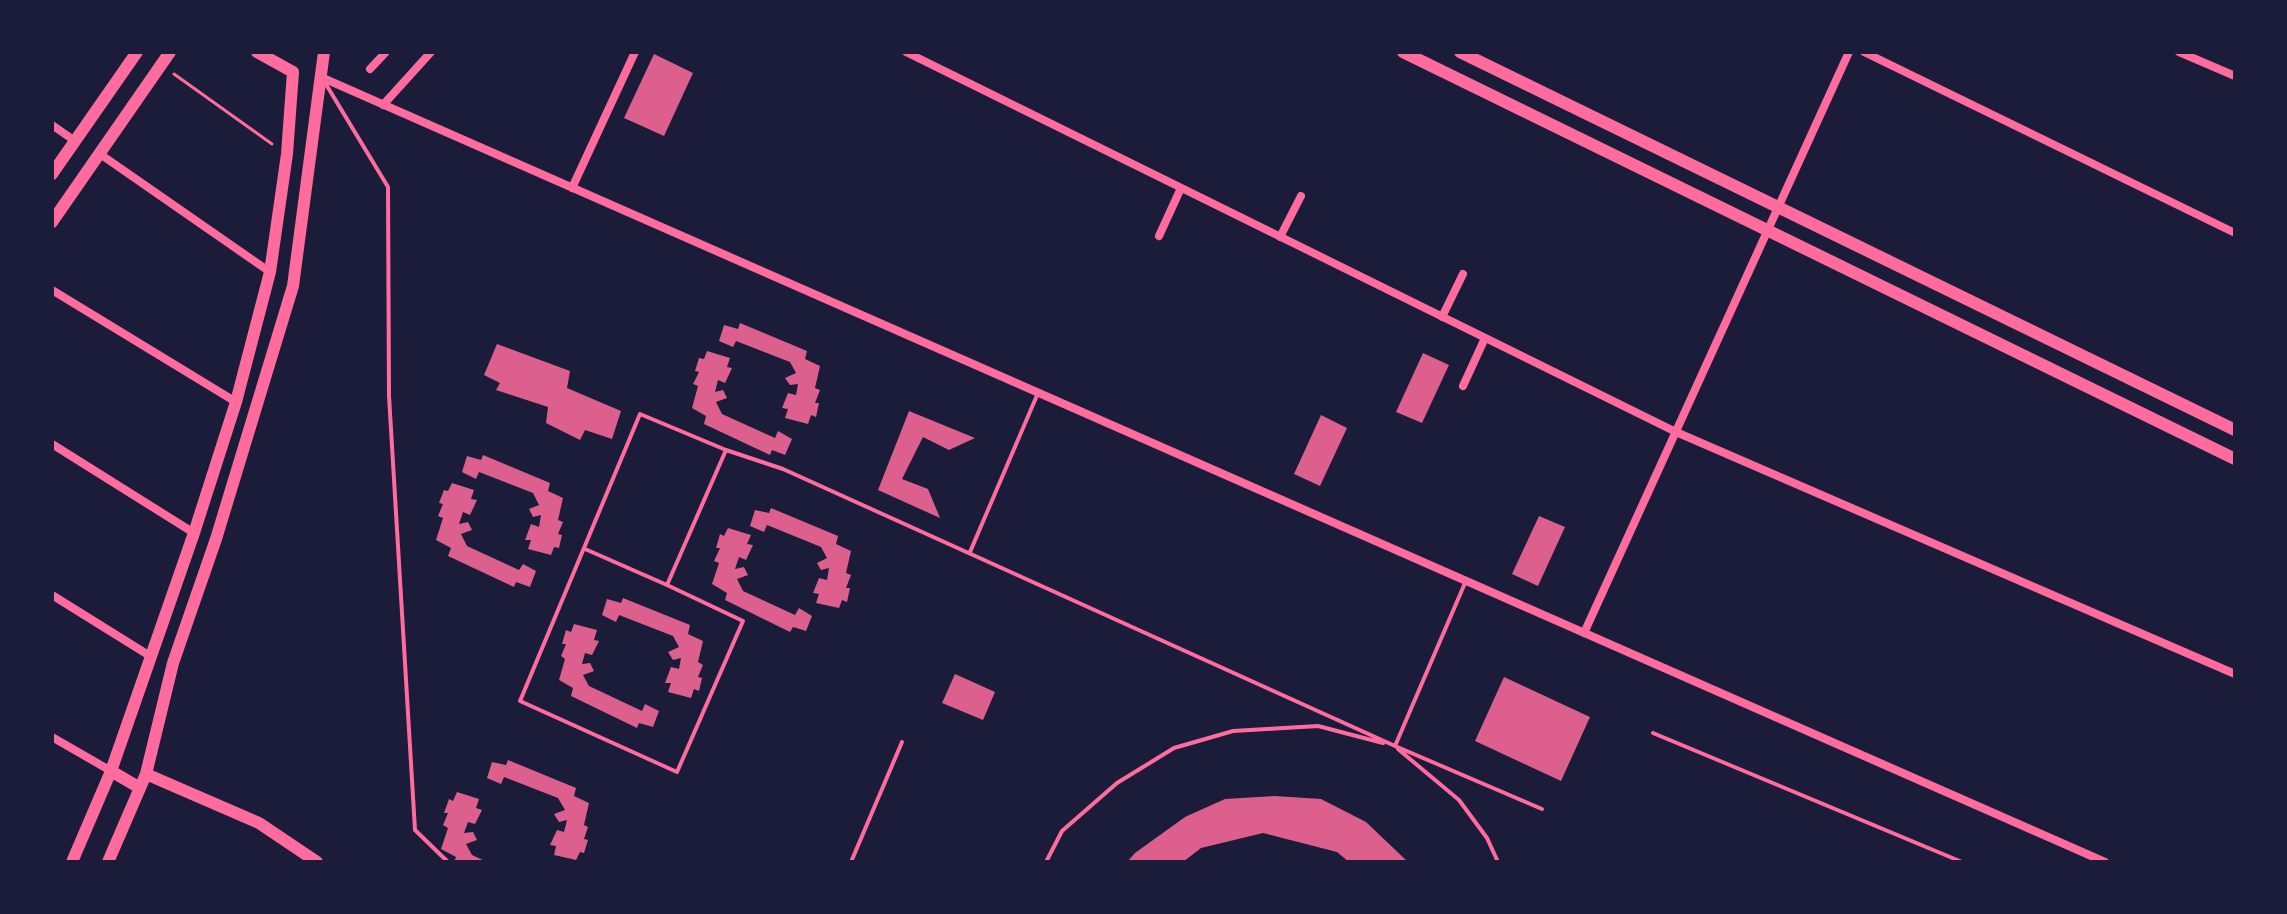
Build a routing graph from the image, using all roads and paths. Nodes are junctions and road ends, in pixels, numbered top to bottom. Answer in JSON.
{"nodes":[{"id":1,"x":137,"y":52,"type":"edge"},
{"id":2,"x":170,"y":52,"type":"edge"},
{"id":3,"x":257,"y":52,"type":"edge"},
{"id":4,"x":274,"y":52,"type":"edge"},
{"id":5,"x":324,"y":52,"type":"edge"},
{"id":6,"x":386,"y":52,"type":"edge"},
{"id":7,"x":431,"y":52,"type":"edge"},
{"id":8,"x":635,"y":52,"type":"edge"},
{"id":9,"x":906,"y":52,"type":"edge"},
{"id":10,"x":1403,"y":52,"type":"edge"},
{"id":11,"x":1460,"y":52,"type":"edge"},
{"id":12,"x":1849,"y":52,"type":"edge"},
{"id":13,"x":1864,"y":52,"type":"edge"},
{"id":14,"x":2179,"y":52,"type":"edge"},
{"id":15,"x":161,"y":65,"type":"junction"},
{"id":16,"x":370,"y":69,"type":"dead end"},
{"id":17,"x":293,"y":72,"type":"junction"},
{"id":18,"x":2235,"y":76,"type":"edge"},
{"id":19,"x":323,"y":78,"type":"junction"},
{"id":20,"x":383,"y":105,"type":"junction"},
{"id":21,"x":52,"y":125,"type":"edge"},
{"id":22,"x":75,"y":141,"type":"junction"},
{"id":23,"x":100,"y":154,"type":"junction"},
{"id":24,"x":287,"y":154,"type":"junction"},
{"id":25,"x":52,"y":174,"type":"edge"},
{"id":26,"x":572,"y":188,"type":"junction"},
{"id":27,"x":1181,"y":188,"type":"junction"},
{"id":28,"x":1301,"y":196,"type":"dead end"},
{"id":29,"x":1779,"y":207,"type":"junction"},
{"id":30,"x":52,"y":222,"type":"edge"},
{"id":31,"x":1769,"y":229,"type":"junction"},
{"id":32,"x":2235,"y":233,"type":"edge"},
{"id":33,"x":1159,"y":236,"type":"dead end"},
{"id":34,"x":1280,"y":237,"type":"junction"},
{"id":35,"x":270,"y":272,"type":"junction"},
{"id":36,"x":1463,"y":274,"type":"dead end"},
{"id":37,"x":293,"y":286,"type":"junction"},
{"id":38,"x":52,"y":290,"type":"edge"},
{"id":39,"x":1442,"y":317,"type":"junction"},
{"id":40,"x":1485,"y":338,"type":"junction"},
{"id":41,"x":1463,"y":386,"type":"dead end"},
{"id":42,"x":1038,"y":393,"type":"junction"},
{"id":43,"x":236,"y":402,"type":"junction"},
{"id":44,"x":2235,"y":430,"type":"edge"},
{"id":45,"x":1676,"y":432,"type":"junction"},
{"id":46,"x":52,"y":444,"type":"edge"},
{"id":47,"x":726,"y":450,"type":"junction"},
{"id":48,"x":2235,"y":459,"type":"edge"},
{"id":49,"x":194,"y":533,"type":"junction"},
{"id":50,"x":585,"y":549,"type":"junction"},
{"id":51,"x":970,"y":552,"type":"junction"},
{"id":52,"x":1465,"y":581,"type":"junction"},
{"id":53,"x":667,"y":585,"type":"junction"},
{"id":54,"x":52,"y":595,"type":"edge"},
{"id":55,"x":1584,"y":633,"type":"junction"},
{"id":56,"x":150,"y":656,"type":"junction"},
{"id":57,"x":2235,"y":674,"type":"edge"},
{"id":58,"x":1653,"y":733,"type":"dead end"},
{"id":59,"x":52,"y":737,"type":"edge"},
{"id":60,"x":902,"y":742,"type":"dead end"},
{"id":61,"x":1395,"y":746,"type":"junction"},
{"id":62,"x":111,"y":771,"type":"junction"},
{"id":63,"x":146,"y":774,"type":"junction"},
{"id":64,"x":140,"y":788,"type":"junction"},
{"id":65,"x":1542,"y":809,"type":"dead end"},
{"id":66,"x":72,"y":862,"type":"edge"},
{"id":67,"x":108,"y":862,"type":"edge"},
{"id":68,"x":317,"y":862,"type":"edge"},
{"id":69,"x":448,"y":862,"type":"edge"},
{"id":70,"x":851,"y":862,"type":"edge"},
{"id":71,"x":1046,"y":862,"type":"edge"},
{"id":72,"x":1498,"y":862,"type":"edge"},
{"id":73,"x":1962,"y":862,"type":"edge"},
{"id":74,"x":2105,"y":862,"type":"edge"}],
"edges":[{"from":1,"to":22,"type":"main road"},
{"from":2,"to":15,"type":"main road"},
{"from":3,"to":17,"type":"main road"},
{"from":4,"to":17,"type":"main road"},
{"from":5,"to":19,"type":"main road"},
{"from":6,"to":16,"type":"street"},
{"from":7,"to":20,"type":"street"},
{"from":8,"to":26,"type":"street"},
{"from":9,"to":27,"type":"street"},
{"from":10,"to":31,"type":"main road"},
{"from":11,"to":29,"type":"main road"},
{"from":12,"to":29,"type":"street"},
{"from":13,"to":32,"type":"street"},
{"from":14,"to":18,"type":"street"},
{"from":15,"to":23,"type":"main road"},
{"from":15,"to":24,"type":"path"},
{"from":17,"to":24,"type":"main road"},
{"from":19,"to":20,"type":"street"},
{"from":19,"to":37,"type":"main road"},
{"from":19,"to":69,"type":"lane"},
{"from":20,"to":26,"type":"street"},
{"from":21,"to":22,"type":"street"},
{"from":22,"to":25,"type":"main road"},
{"from":23,"to":30,"type":"main road"},
{"from":23,"to":35,"type":"street"},
{"from":24,"to":35,"type":"main road"},
{"from":26,"to":42,"type":"street"},
{"from":27,"to":33,"type":"street"},
{"from":27,"to":34,"type":"street"},
{"from":28,"to":34,"type":"street"},
{"from":29,"to":31,"type":"street"},
{"from":29,"to":44,"type":"main road"},
{"from":31,"to":45,"type":"street"},
{"from":31,"to":48,"type":"main road"},
{"from":34,"to":39,"type":"street"},
{"from":35,"to":37,"type":"main road"},
{"from":35,"to":43,"type":"main road"},
{"from":36,"to":39,"type":"street"},
{"from":37,"to":63,"type":"main road"},
{"from":38,"to":43,"type":"street"},
{"from":39,"to":40,"type":"street"},
{"from":40,"to":41,"type":"street"},
{"from":40,"to":45,"type":"street"},
{"from":42,"to":51,"type":"lane"},
{"from":42,"to":52,"type":"street"},
{"from":43,"to":49,"type":"main road"},
{"from":45,"to":55,"type":"street"},
{"from":45,"to":57,"type":"street"},
{"from":46,"to":49,"type":"street"},
{"from":47,"to":50,"type":"lane"},
{"from":47,"to":51,"type":"lane"},
{"from":47,"to":53,"type":"lane"},
{"from":49,"to":56,"type":"main road"},
{"from":50,"to":53,"type":"lane"},
{"from":50,"to":53,"type":"lane"},
{"from":51,"to":61,"type":"lane"},
{"from":52,"to":55,"type":"street"},
{"from":52,"to":61,"type":"lane"},
{"from":54,"to":56,"type":"street"},
{"from":55,"to":74,"type":"street"},
{"from":56,"to":62,"type":"main road"},
{"from":58,"to":73,"type":"lane"},
{"from":59,"to":62,"type":"street"},
{"from":60,"to":70,"type":"lane"},
{"from":61,"to":65,"type":"lane"},
{"from":61,"to":71,"type":"lane"},
{"from":61,"to":72,"type":"lane"},
{"from":62,"to":64,"type":"main road"},
{"from":62,"to":66,"type":"main road"},
{"from":63,"to":64,"type":"main road"},
{"from":63,"to":68,"type":"main road"},
{"from":64,"to":67,"type":"main road"}]}
